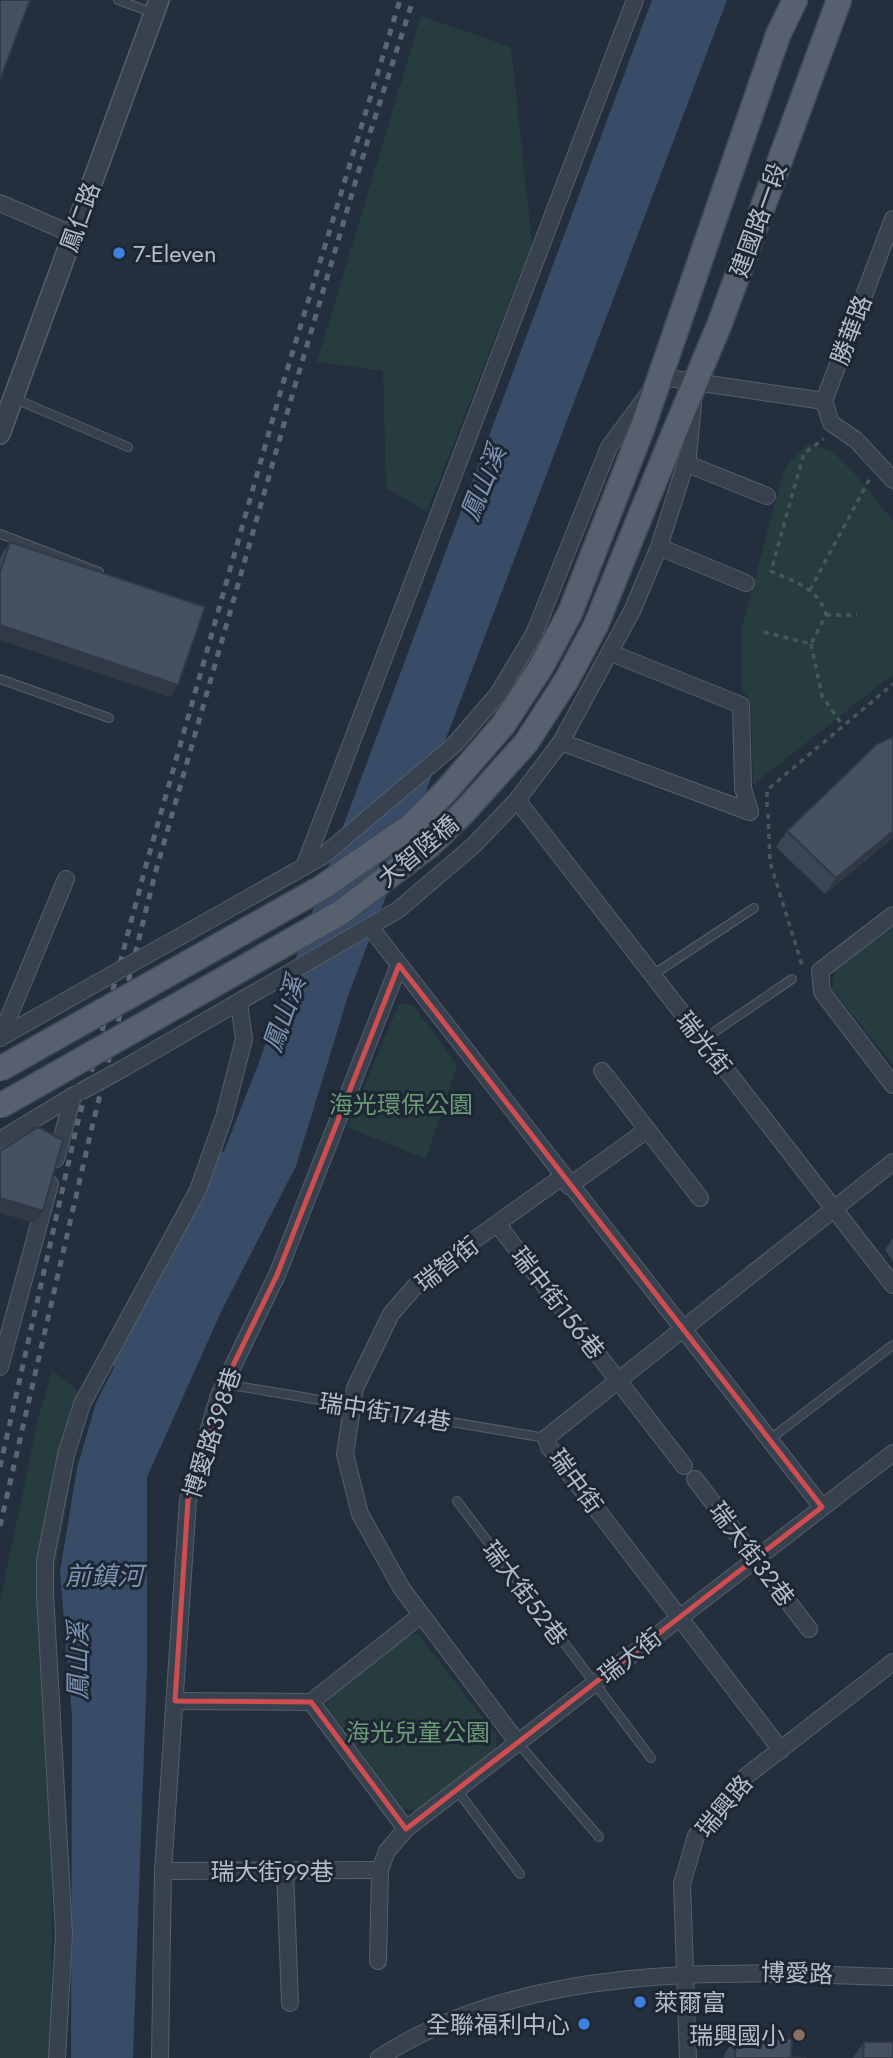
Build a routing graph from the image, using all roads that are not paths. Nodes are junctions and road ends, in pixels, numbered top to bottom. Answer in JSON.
{"nodes":[{"id":1,"x":118,"y":0,"type":"edge"},
{"id":2,"x":635,"y":0,"type":"edge"},
{"id":3,"x":795,"y":0,"type":"edge"},
{"id":4,"x":839,"y":0,"type":"edge"},
{"id":5,"x":156,"y":6,"type":"edge"},
{"id":6,"x":0,"y":203,"type":"edge"},
{"id":7,"x":893,"y":219,"type":"edge"},
{"id":8,"x":74,"y":235,"type":"junction"},
{"id":9,"x":661,"y":377,"type":"junction"},
{"id":10,"x":696,"y":382,"type":"junction"},
{"id":11,"x":13,"y":398,"type":"junction"},
{"id":12,"x":824,"y":401,"type":"junction"},
{"id":13,"x":642,"y":429,"type":"joint"},
{"id":14,"x":0,"y":434,"type":"edge"},
{"id":15,"x":672,"y":438,"type":"joint"},
{"id":16,"x":128,"y":447,"type":"dead end"},
{"id":17,"x":685,"y":463,"type":"junction"},
{"id":18,"x":893,"y":480,"type":"edge"},
{"id":19,"x":767,"y":496,"type":"dead end"},
{"id":20,"x":0,"y":534,"type":"edge"},
{"id":21,"x":659,"y":547,"type":"junction"},
{"id":22,"x":104,"y":574,"type":"edge"},
{"id":23,"x":746,"y":583,"type":"dead end"},
{"id":24,"x":611,"y":653,"type":"junction"},
{"id":25,"x":0,"y":679,"type":"edge"},
{"id":26,"x":109,"y":718,"type":"dead end"},
{"id":27,"x":561,"y":742,"type":"junction"},
{"id":28,"x":517,"y":800,"type":"junction"},
{"id":29,"x":304,"y":867,"type":"junction"},
{"id":30,"x":66,"y":879,"type":"dead end"},
{"id":31,"x":754,"y":908,"type":"dead end"},
{"id":32,"x":893,"y":915,"type":"edge"},
{"id":33,"x":364,"y":931,"type":"junction"},
{"id":34,"x":399,"y":965,"type":"junction"},
{"id":35,"x":651,"y":976,"type":"junction"},
{"id":36,"x":792,"y":979,"type":"dead end"},
{"id":37,"x":239,"y":1003,"type":"junction"},
{"id":38,"x":0,"y":1038,"type":"edge"},
{"id":39,"x":701,"y":1041,"type":"junction"},
{"id":40,"x":0,"y":1069,"type":"edge"},
{"id":41,"x":602,"y":1071,"type":"dead end"},
{"id":42,"x":893,"y":1085,"type":"edge"},
{"id":43,"x":76,"y":1094,"type":"junction"},
{"id":44,"x":0,"y":1106,"type":"edge"},
{"id":45,"x":648,"y":1130,"type":"junction"},
{"id":46,"x":0,"y":1140,"type":"edge"},
{"id":47,"x":893,"y":1162,"type":"edge"},
{"id":48,"x":565,"y":1181,"type":"junction"},
{"id":49,"x":700,"y":1198,"type":"dead end"},
{"id":50,"x":834,"y":1207,"type":"junction"},
{"id":51,"x":498,"y":1225,"type":"junction"},
{"id":52,"x":893,"y":1285,"type":"edge"},
{"id":53,"x":682,"y":1330,"type":"junction"},
{"id":54,"x":893,"y":1345,"type":"edge"},
{"id":55,"x":0,"y":1367,"type":"edge"},
{"id":56,"x":619,"y":1381,"type":"junction"},
{"id":57,"x":224,"y":1384,"type":"junction"},
{"id":58,"x":352,"y":1408,"type":"junction"},
{"id":59,"x":546,"y":1438,"type":"junction"},
{"id":60,"x":769,"y":1440,"type":"junction"},
{"id":61,"x":890,"y":1460,"type":"edge"},
{"id":62,"x":684,"y":1466,"type":"dead end"},
{"id":63,"x":695,"y":1479,"type":"dead end"},
{"id":64,"x":457,"y":1501,"type":"dead end"},
{"id":65,"x":822,"y":1507,"type":"junction"},
{"id":66,"x":756,"y":1559,"type":"junction"},
{"id":67,"x":421,"y":1615,"type":"junction"},
{"id":68,"x":679,"y":1618,"type":"junction"},
{"id":69,"x":809,"y":1629,"type":"dead end"},
{"id":70,"x":893,"y":1662,"type":"edge"},
{"id":71,"x":593,"y":1684,"type":"junction"},
{"id":72,"x":175,"y":1701,"type":"junction"},
{"id":73,"x":311,"y":1702,"type":"junction"},
{"id":74,"x":518,"y":1743,"type":"junction"},
{"id":75,"x":781,"y":1749,"type":"junction"},
{"id":76,"x":651,"y":1758,"type":"dead end"},
{"id":77,"x":457,"y":1790,"type":"junction"},
{"id":78,"x":406,"y":1829,"type":"junction"},
{"id":79,"x":599,"y":1837,"type":"dead end"},
{"id":80,"x":380,"y":1870,"type":"junction"},
{"id":81,"x":163,"y":1871,"type":"junction"},
{"id":82,"x":285,"y":1871,"type":"junction"},
{"id":83,"x":520,"y":1874,"type":"dead end"},
{"id":84,"x":378,"y":1961,"type":"dead end"},
{"id":85,"x":686,"y":1973,"type":"junction"},
{"id":86,"x":893,"y":1977,"type":"edge"},
{"id":87,"x":290,"y":2003,"type":"dead end"},
{"id":88,"x":57,"y":2058,"type":"edge"},
{"id":89,"x":160,"y":2058,"type":"edge"},
{"id":90,"x":379,"y":2058,"type":"edge"},
{"id":91,"x":688,"y":2058,"type":"edge"}],
"edges":[{"from":1,"to":5,"type":"lane"},
{"from":2,"to":29,"type":"street"},
{"from":3,"to":9,"type":"main road","name":"建國路一段"},
{"from":4,"to":10,"type":"main road","name":"建國路一段"},
{"from":5,"to":8,"type":"street","name":"鳳仁路"},
{"from":6,"to":8,"type":"street"},
{"from":7,"to":12,"type":"street","name":"勝華路"},
{"from":8,"to":11,"type":"street","name":"鳳仁路"},
{"from":9,"to":10,"type":"street"},
{"from":9,"to":13,"type":"main road","name":"建國路一段"},
{"from":9,"to":29,"type":"street"},
{"from":10,"to":12,"type":"street"},
{"from":10,"to":15,"type":"main road","name":"建國路一段"},
{"from":10,"to":17,"type":"street"},
{"from":11,"to":14,"type":"street","name":"鳳仁路"},
{"from":11,"to":16,"type":"lane"},
{"from":12,"to":18,"type":"street"},
{"from":13,"to":40,"type":"main road","name":"大智陸橋","bridge":true},
{"from":15,"to":44,"type":"main road","name":"大智陸橋","bridge":true},
{"from":17,"to":19,"type":"street"},
{"from":17,"to":21,"type":"street"},
{"from":20,"to":22,"type":"lane"},
{"from":21,"to":23,"type":"street"},
{"from":21,"to":24,"type":"street"},
{"from":24,"to":27,"type":"street"},
{"from":24,"to":27,"type":"street"},
{"from":25,"to":26,"type":"lane"},
{"from":27,"to":28,"type":"street"},
{"from":28,"to":33,"type":"street"},
{"from":28,"to":35,"type":"street","name":"瑞光街"},
{"from":29,"to":38,"type":"street","bridge":true},
{"from":30,"to":38,"type":"street"},
{"from":31,"to":35,"type":"lane"},
{"from":32,"to":42,"type":"street"},
{"from":33,"to":34,"type":"street"},
{"from":33,"to":37,"type":"street"},
{"from":34,"to":48,"type":"street"},
{"from":34,"to":57,"type":"street","name":"博愛路398巷"},
{"from":35,"to":39,"type":"street","name":"瑞光街"},
{"from":36,"to":39,"type":"lane"},
{"from":37,"to":43,"type":"street","bridge":true},
{"from":37,"to":88,"type":"street"},
{"from":39,"to":50,"type":"street","name":"瑞光街"},
{"from":41,"to":45,"type":"street"},
{"from":43,"to":46,"type":"street"},
{"from":43,"to":55,"type":"street"},
{"from":45,"to":48,"type":"street","name":"瑞智街"},
{"from":45,"to":49,"type":"street"},
{"from":47,"to":50,"type":"street","name":"瑞中街"},
{"from":48,"to":51,"type":"street","name":"瑞智街"},
{"from":48,"to":53,"type":"street"},
{"from":50,"to":52,"type":"street","name":"瑞光街"},
{"from":50,"to":53,"type":"street","name":"瑞中街"},
{"from":51,"to":56,"type":"street","name":"瑞中街156巷"},
{"from":51,"to":58,"type":"street","name":"瑞智街"},
{"from":53,"to":56,"type":"street","name":"瑞中街"},
{"from":53,"to":60,"type":"street"},
{"from":54,"to":60,"type":"lane"},
{"from":56,"to":59,"type":"street","name":"瑞中街"},
{"from":56,"to":62,"type":"street","name":"瑞中街156巷"},
{"from":57,"to":58,"type":"lane","name":"瑞中街174巷"},
{"from":57,"to":72,"type":"street","name":"博愛路398巷"},
{"from":58,"to":59,"type":"lane","name":"瑞中街174巷"},
{"from":58,"to":67,"type":"street","name":"瑞智街"},
{"from":59,"to":68,"type":"street","name":"瑞中街"},
{"from":60,"to":65,"type":"street"},
{"from":61,"to":65,"type":"street","name":"瑞大街"},
{"from":63,"to":66,"type":"street","name":"瑞大街32巷"},
{"from":64,"to":71,"type":"lane","name":"瑞大街52巷"},
{"from":65,"to":66,"type":"street","name":"瑞大街"},
{"from":66,"to":68,"type":"street","name":"瑞大街"},
{"from":66,"to":69,"type":"street","name":"瑞大街32巷"},
{"from":67,"to":73,"type":"street"},
{"from":67,"to":74,"type":"street","name":"瑞智街"},
{"from":68,"to":71,"type":"street","name":"瑞大街"},
{"from":68,"to":75,"type":"street","name":"瑞中街"},
{"from":70,"to":75,"type":"street","name":"瑞興路"},
{"from":71,"to":74,"type":"street","name":"瑞大街"},
{"from":71,"to":76,"type":"lane","name":"瑞大街52巷"},
{"from":72,"to":73,"type":"street"},
{"from":72,"to":81,"type":"street","name":"博愛路398巷"},
{"from":73,"to":78,"type":"street"},
{"from":74,"to":77,"type":"street","name":"瑞大街"},
{"from":74,"to":79,"type":"lane"},
{"from":75,"to":85,"type":"street","name":"瑞興路"},
{"from":77,"to":78,"type":"street","name":"瑞大街"},
{"from":77,"to":83,"type":"lane"},
{"from":78,"to":80,"type":"street","name":"瑞大街"},
{"from":80,"to":82,"type":"street","name":"瑞大街99巷"},
{"from":80,"to":84,"type":"street"},
{"from":81,"to":82,"type":"street","name":"瑞大街99巷"},
{"from":81,"to":89,"type":"street","name":"博愛路398巷"},
{"from":82,"to":87,"type":"street"},
{"from":85,"to":86,"type":"street","name":"博愛路"},
{"from":85,"to":90,"type":"street","name":"博愛路"},
{"from":85,"to":91,"type":"street","name":"瑞興路"}]}
